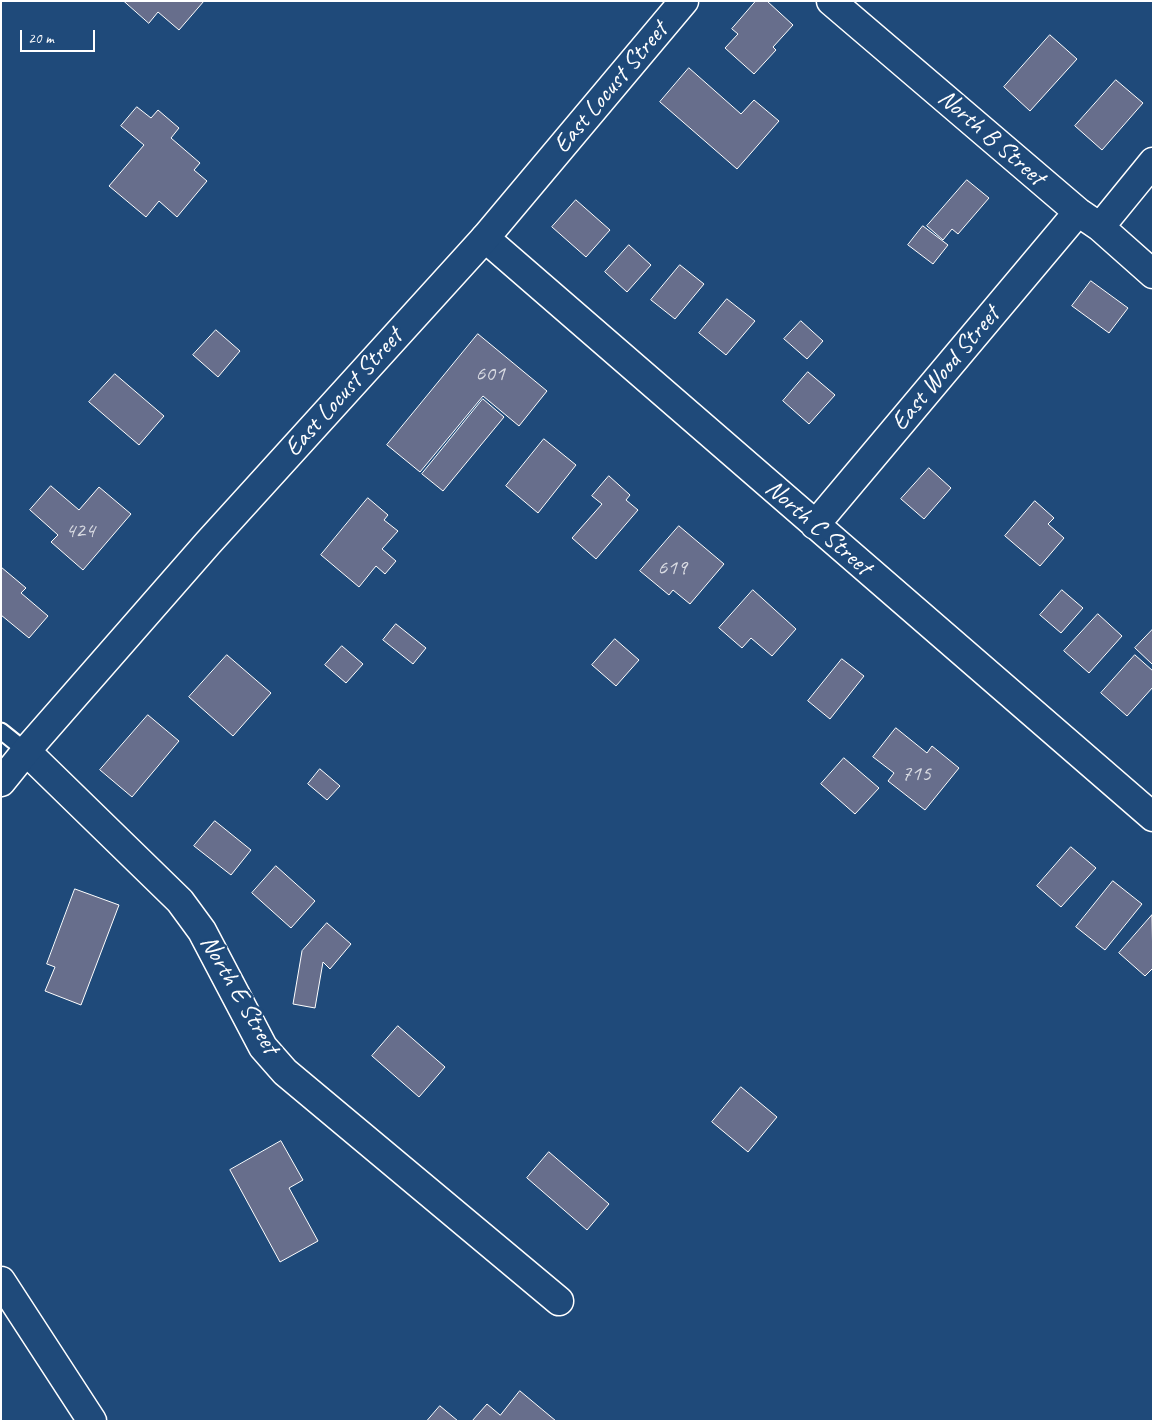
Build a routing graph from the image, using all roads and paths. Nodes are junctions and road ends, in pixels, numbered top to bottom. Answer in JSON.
{"nodes":[{"id":1,"x":684,"y":1,"type":"edge"},
{"id":2,"x":831,"y":1,"type":"edge"},
{"id":3,"x":1153,"y":162,"type":"edge"},
{"id":4,"x":1078,"y":212,"type":"junction"},
{"id":5,"x":1100,"y":227,"type":"junction"},
{"id":6,"x":485,"y":238,"type":"junction"},
{"id":7,"x":1153,"y":274,"type":"edge"},
{"id":8,"x":814,"y":525,"type":"junction"},
{"id":9,"x":1,"y":731,"type":"edge"},
{"id":10,"x":26,"y":750,"type":"junction"},
{"id":11,"x":1,"y":782,"type":"edge"},
{"id":12,"x":1153,"y":817,"type":"edge"},
{"id":13,"x":1,"y":1281,"type":"edge"},
{"id":14,"x":559,"y":1301,"type":"dead end"},
{"id":15,"x":92,"y":1421,"type":"edge"}],
"edges":[{"from":1,"to":6,"type":"street","name":"East Locust Street"},
{"from":2,"to":4,"type":"street","name":"North B Street"},
{"from":3,"to":5,"type":"street"},
{"from":4,"to":5,"type":"street","name":"North B Street"},
{"from":4,"to":8,"type":"street","name":"East Wood Street"},
{"from":5,"to":7,"type":"street","name":"North B Street"},
{"from":6,"to":8,"type":"street","name":"North C Street"},
{"from":6,"to":10,"type":"street","name":"East Locust Street"},
{"from":8,"to":12,"type":"street","name":"North C Street"},
{"from":9,"to":10,"type":"lane"},
{"from":10,"to":11,"type":"street","name":"East Locust Street"},
{"from":10,"to":14,"type":"street","name":"North E Street"},
{"from":13,"to":15,"type":"street"}]}
